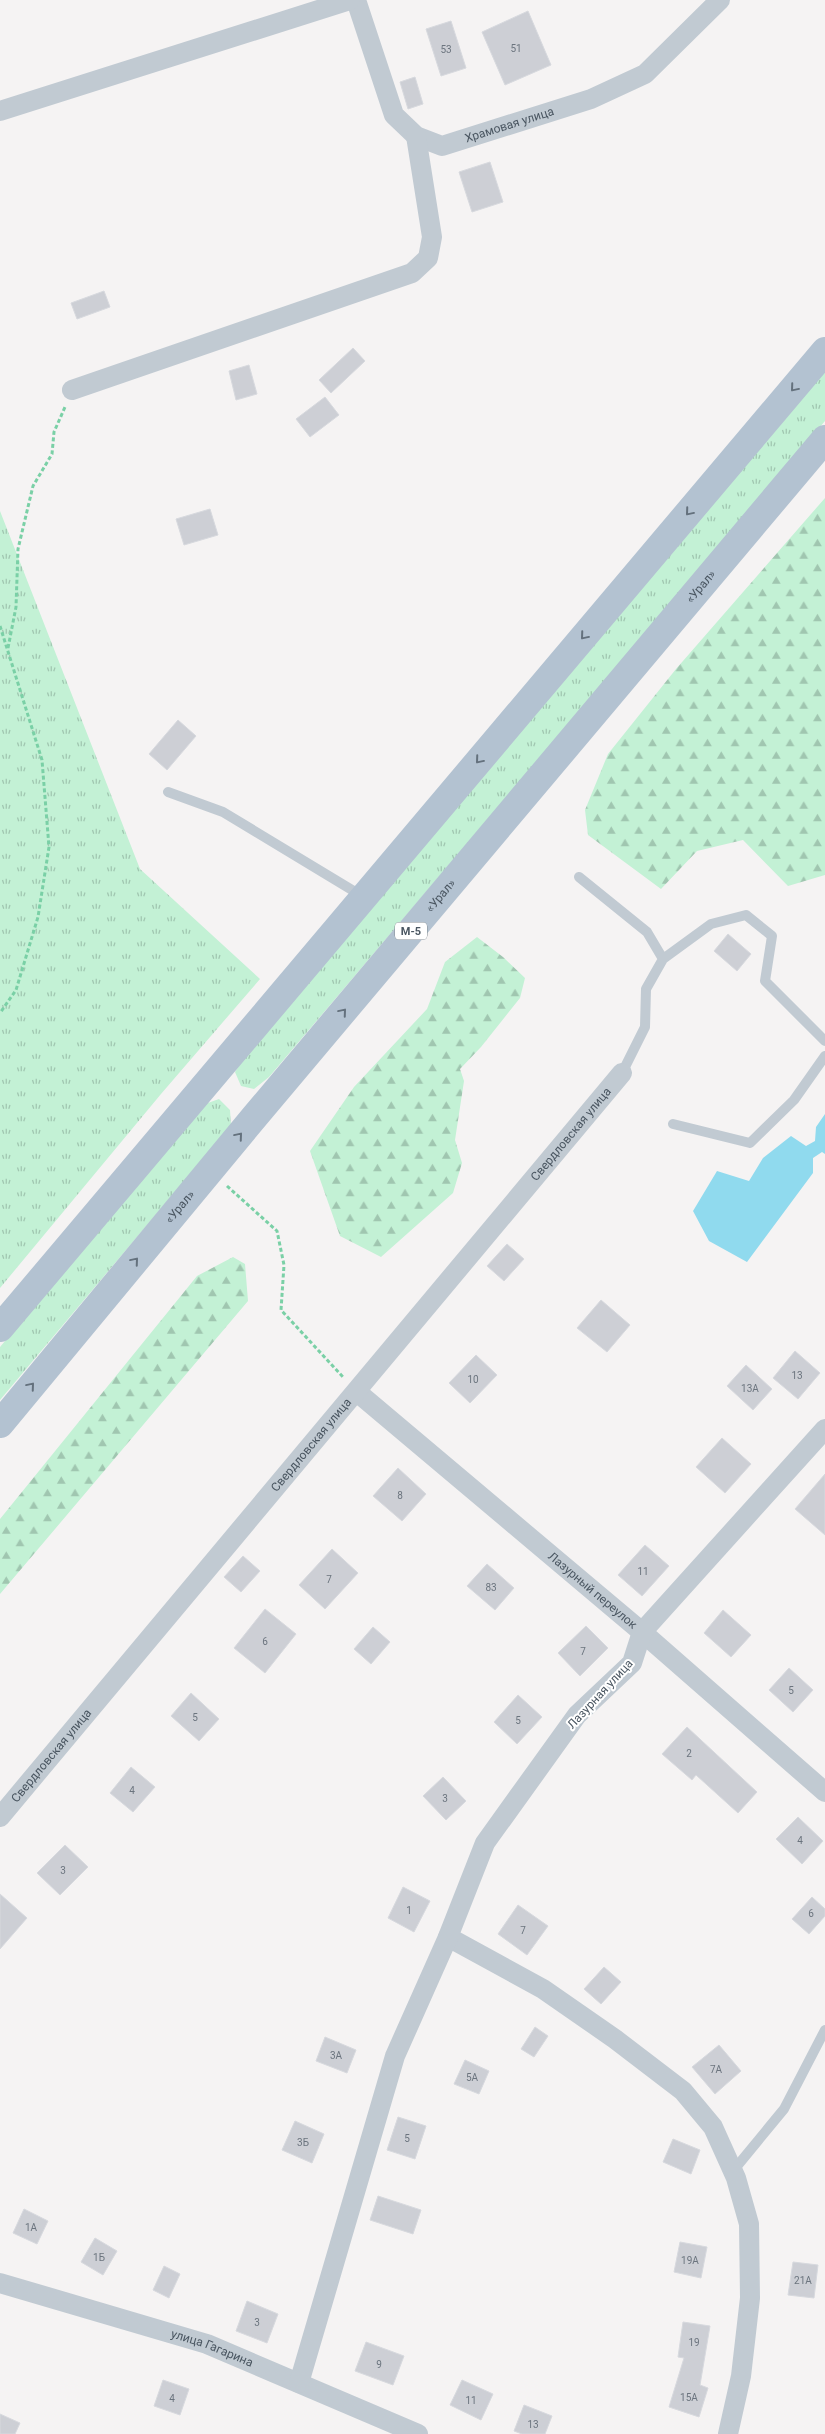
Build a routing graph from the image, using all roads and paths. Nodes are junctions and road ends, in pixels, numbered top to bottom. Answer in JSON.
{"nodes":[{"id":1,"x":350,"y":0,"type":"edge"},
{"id":2,"x":356,"y":0,"type":"edge"},
{"id":3,"x":720,"y":0,"type":"edge"},
{"id":4,"x":0,"y":111,"type":"edge"},
{"id":5,"x":416,"y":136,"type":"junction"},
{"id":6,"x":825,"y":351,"type":"edge"},
{"id":7,"x":72,"y":390,"type":"joint"},
{"id":8,"x":825,"y":439,"type":"edge"},
{"id":9,"x":0,"y":626,"type":"edge"},
{"id":10,"x":8,"y":650,"type":"junction"},
{"id":11,"x":168,"y":792,"type":"dead end"},
{"id":12,"x":579,"y":877,"type":"dead end"},
{"id":13,"x":363,"y":897,"type":"junction"},
{"id":14,"x":663,"y":959,"type":"junction"},
{"id":15,"x":0,"y":1013,"type":"edge"},
{"id":16,"x":825,"y":1041,"type":"edge"},
{"id":17,"x":825,"y":1056,"type":"edge"},
{"id":18,"x":622,"y":1073,"type":"joint"},
{"id":19,"x":673,"y":1124,"type":"dead end"},
{"id":20,"x":210,"y":1171,"type":"junction"},
{"id":21,"x":2,"y":1323,"type":"edge"},
{"id":22,"x":357,"y":1392,"type":"junction"},
{"id":23,"x":0,"y":1424,"type":"edge"},
{"id":24,"x":825,"y":1429,"type":"edge"},
{"id":25,"x":642,"y":1632,"type":"junction"},
{"id":26,"x":825,"y":1792,"type":"edge"},
{"id":27,"x":0,"y":1817,"type":"edge"},
{"id":28,"x":448,"y":1937,"type":"junction"},
{"id":29,"x":825,"y":2030,"type":"edge"},
{"id":30,"x":733,"y":2171,"type":"junction"},
{"id":31,"x":0,"y":2283,"type":"edge"},
{"id":32,"x":299,"y":2383,"type":"junction"},
{"id":33,"x":418,"y":2434,"type":"edge"},
{"id":34,"x":728,"y":2434,"type":"edge"}],
"edges":[{"from":1,"to":4,"type":"street"},
{"from":2,"to":5,"type":"street","name":"Храмовая улица"},
{"from":3,"to":5,"type":"street","name":"Храмовая улица"},
{"from":5,"to":7,"type":"street"},
{"from":6,"to":13,"type":"main road","one_way":true},
{"from":7,"to":10,"type":"path"},
{"from":20,"to":8,"type":"main road","name":"«Урал»","number":"М-5","one_way":true},
{"from":9,"to":10,"type":"path"},
{"from":10,"to":15,"type":"path"},
{"from":11,"to":13,"type":"lane"},
{"from":12,"to":14,"type":"lane"},
{"from":13,"to":21,"type":"main road"},
{"from":14,"to":16,"type":"lane"},
{"from":14,"to":18,"type":"lane"},
{"from":17,"to":19,"type":"lane"},
{"from":18,"to":22,"type":"street","name":"Свердловская улица"},
{"from":20,"to":22,"type":"path"},
{"from":23,"to":20,"type":"main road","name":"«Урал»","number":"М-5","one_way":true},
{"from":22,"to":25,"type":"street","name":"Лазурный переулок"},
{"from":22,"to":27,"type":"street","name":"Свердловская улица"},
{"from":24,"to":25,"type":"street","name":"Лазурная улица"},
{"from":25,"to":26,"type":"street","name":"Лазурный переулок"},
{"from":25,"to":28,"type":"street","name":"Лазурная улица"},
{"from":28,"to":30,"type":"street"},
{"from":28,"to":32,"type":"street","name":"Лазурная улица"},
{"from":29,"to":30,"type":"lane"},
{"from":30,"to":34,"type":"street"},
{"from":31,"to":32,"type":"street","name":"улица Гагарина"},
{"from":32,"to":33,"type":"street","name":"улица Гагарина"}]}
